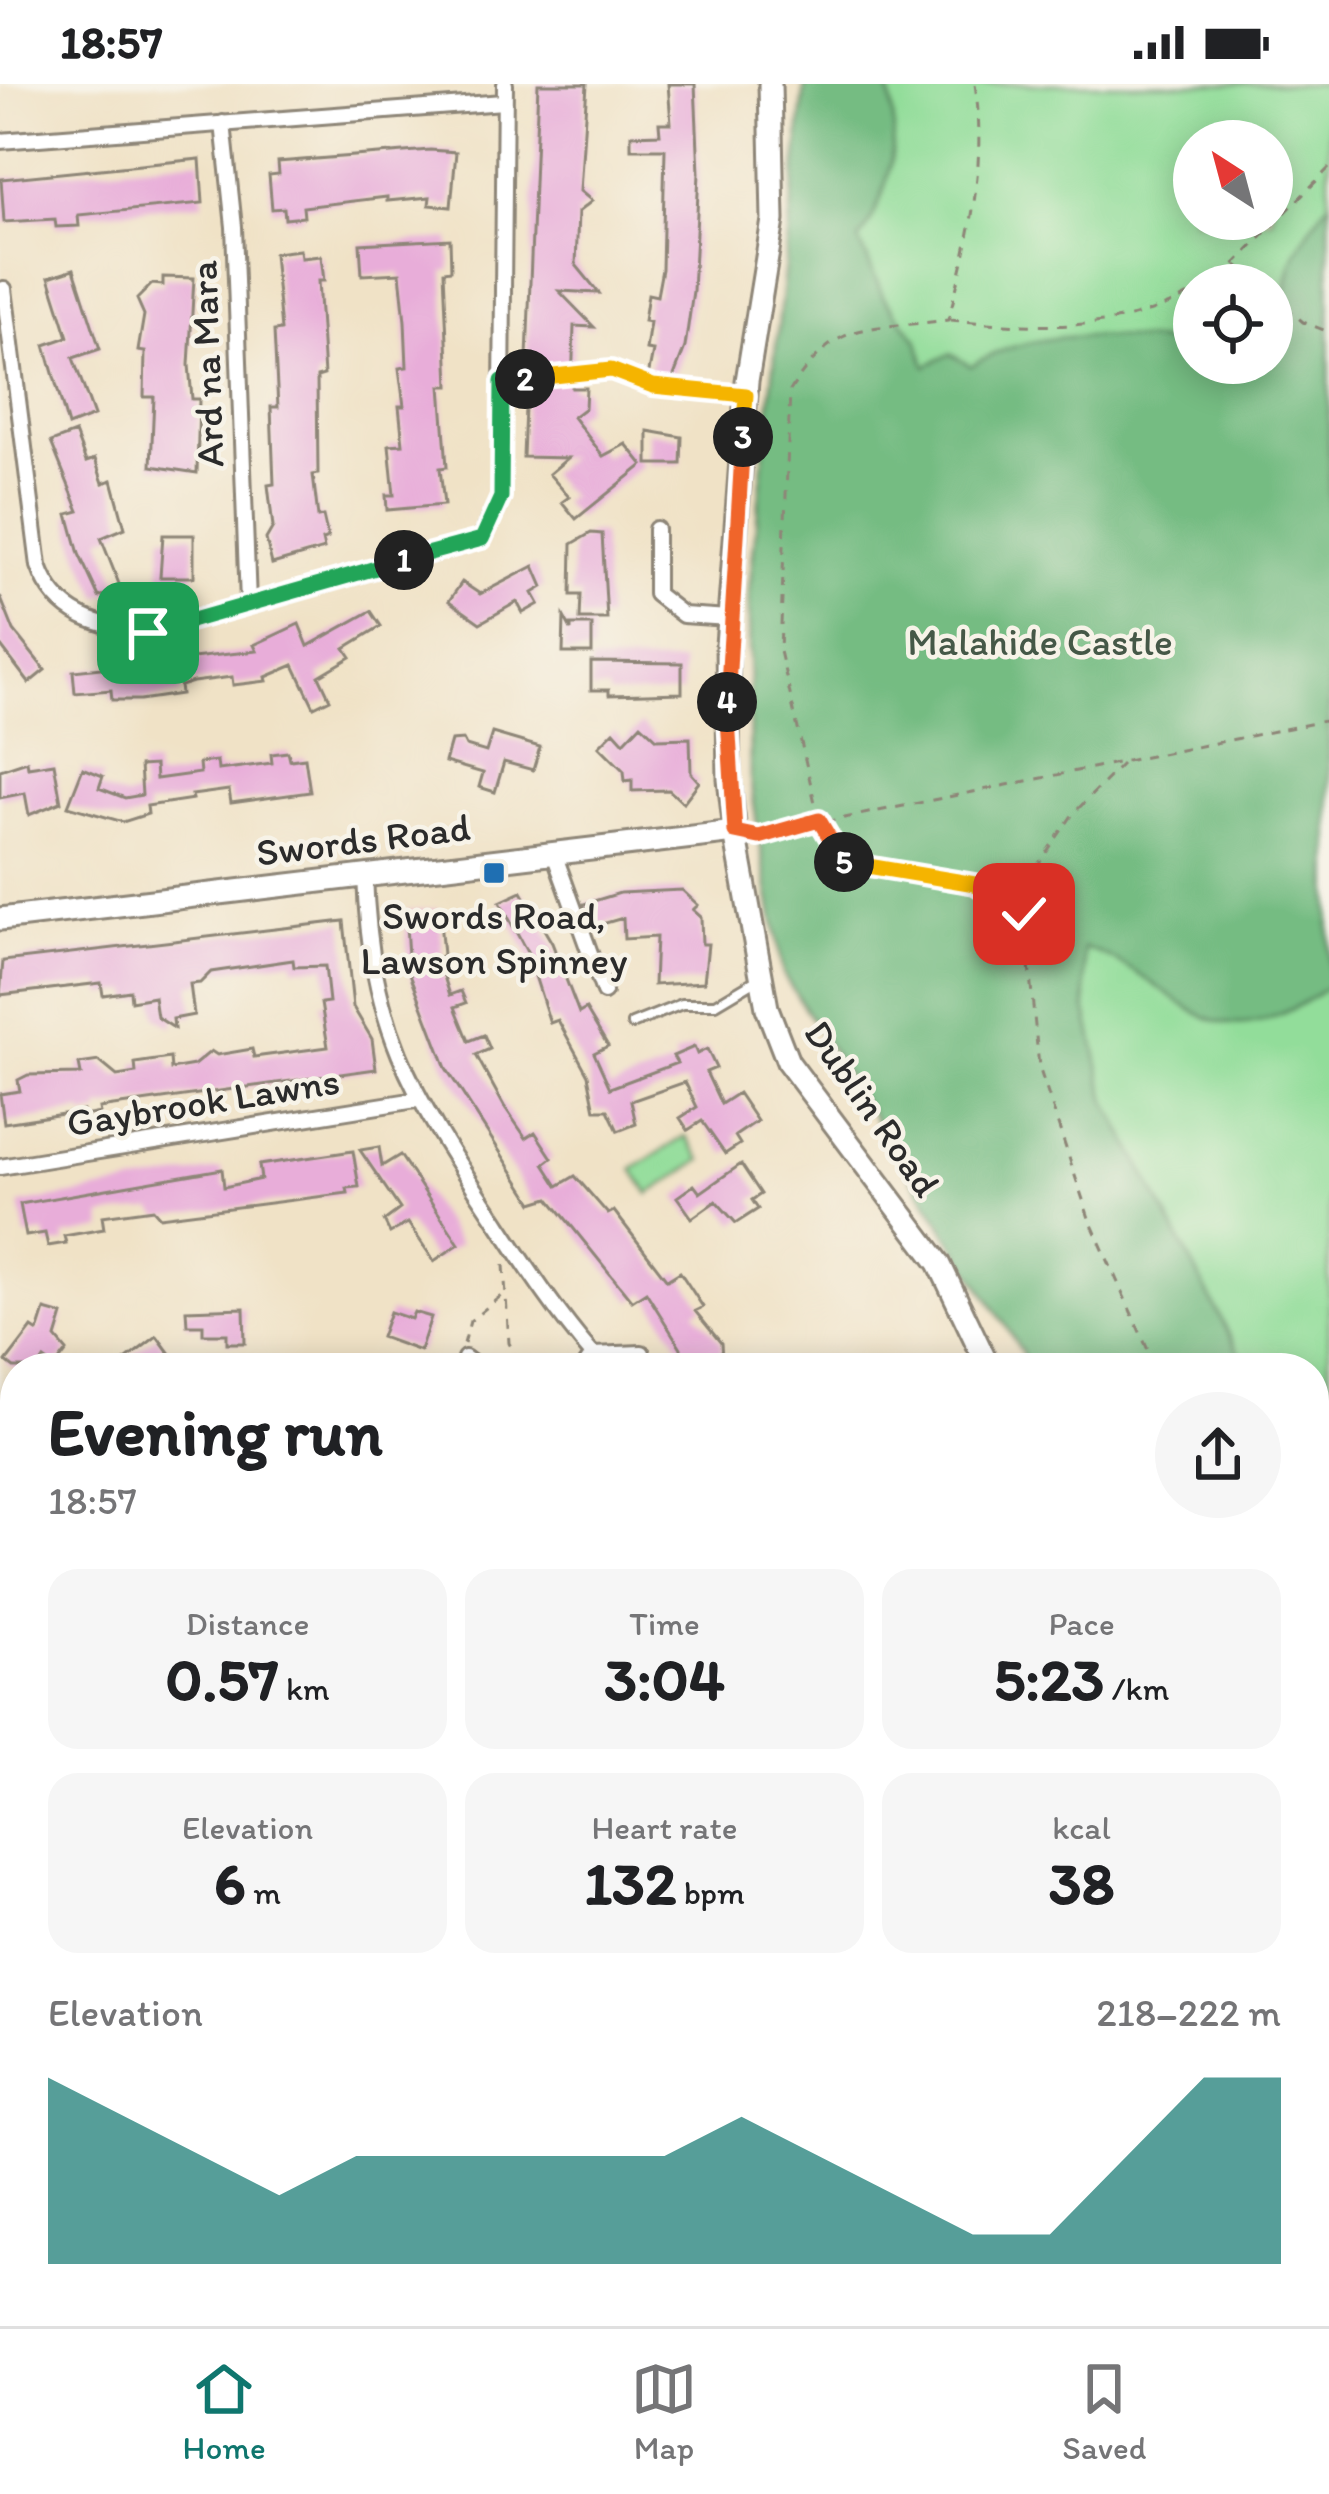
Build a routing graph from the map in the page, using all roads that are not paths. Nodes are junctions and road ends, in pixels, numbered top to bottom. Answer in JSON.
{"nodes":[{"id":1,"x":505,"y":84,"type":"edge"},
{"id":2,"x":770,"y":84,"type":"edge"},
{"id":3,"x":503,"y":102,"type":"junction"},
{"id":4,"x":223,"y":123,"type":"junction"},
{"id":5,"x":0,"y":141,"type":"edge"},
{"id":6,"x":4,"y":289,"type":"dead end"},
{"id":7,"x":656,"y":529,"type":"dead end"},
{"id":8,"x":248,"y":603,"type":"junction"},
{"id":9,"x":729,"y":618,"type":"junction"},
{"id":10,"x":735,"y":832,"type":"junction"},
{"id":11,"x":553,"y":851,"type":"junction"},
{"id":12,"x":365,"y":875,"type":"junction"},
{"id":13,"x":0,"y":919,"type":"edge"},
{"id":14,"x":761,"y":978,"type":"junction"},
{"id":15,"x":604,"y":992,"type":"dead end"},
{"id":16,"x":632,"y":1024,"type":"dead end"},
{"id":17,"x":416,"y":1100,"type":"junction"},
{"id":18,"x":0,"y":1167,"type":"edge"},
{"id":19,"x":583,"y":1353,"type":"edge"},
{"id":20,"x":981,"y":1353,"type":"edge"}],
"edges":[{"from":1,"to":3,"type":"street"},
{"from":2,"to":9,"type":"main road","name":"Dublin Road"},
{"from":3,"to":4,"type":"street"},
{"from":3,"to":8,"type":"street"},
{"from":4,"to":5,"type":"street"},
{"from":4,"to":8,"type":"street","name":"Ard na Mara"},
{"from":6,"to":8,"type":"street"},
{"from":7,"to":9,"type":"street"},
{"from":9,"to":10,"type":"main road","name":"Dublin Road"},
{"from":10,"to":11,"type":"main road","name":"Swords Road"},
{"from":10,"to":14,"type":"main road","name":"Dublin Road"},
{"from":11,"to":12,"type":"main road","name":"Swords Road"},
{"from":11,"to":15,"type":"street"},
{"from":12,"to":13,"type":"main road","name":"Swords Road"},
{"from":12,"to":17,"type":"street"},
{"from":14,"to":16,"type":"lane"},
{"from":14,"to":20,"type":"main road","name":"Dublin Road"},
{"from":17,"to":18,"type":"street","name":"Gaybrook Lawns"},
{"from":17,"to":19,"type":"street"}]}
